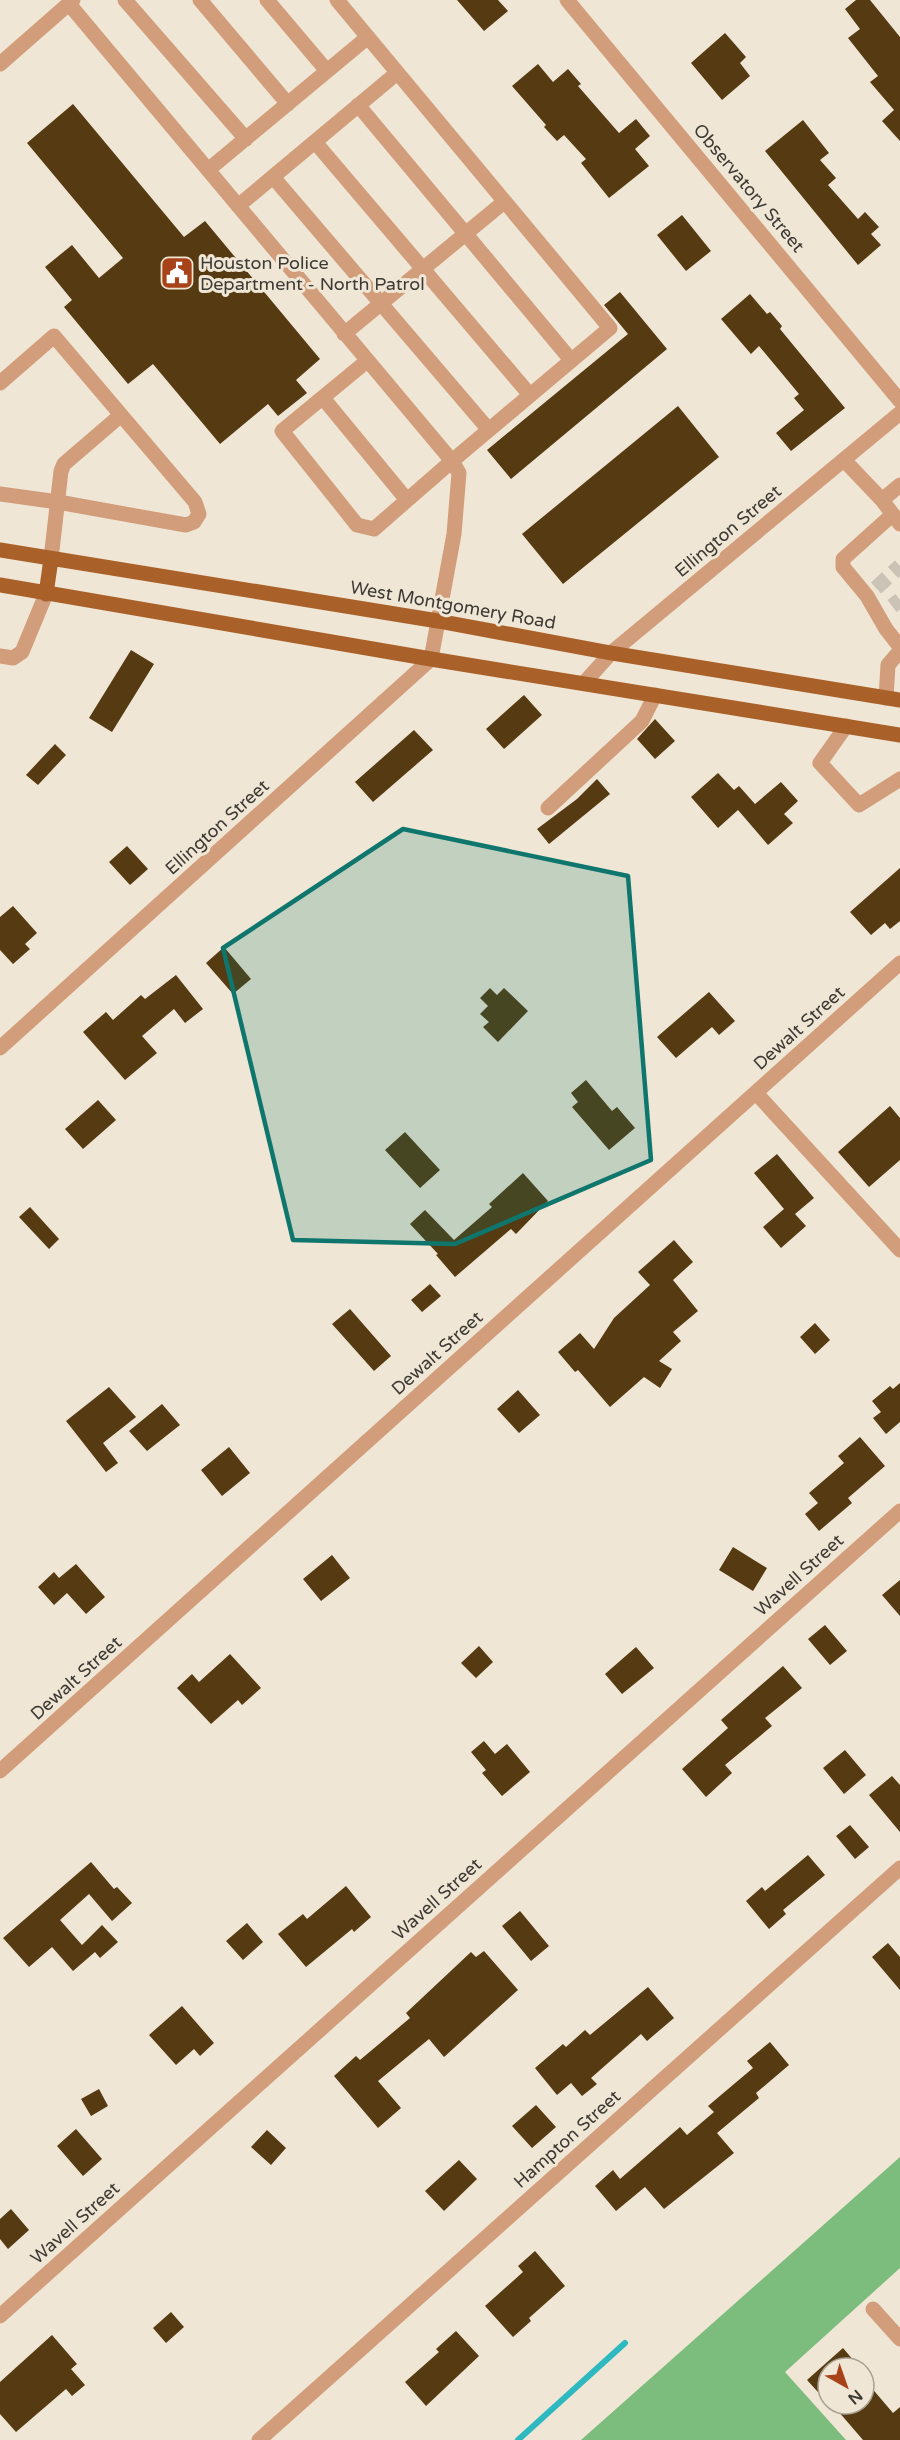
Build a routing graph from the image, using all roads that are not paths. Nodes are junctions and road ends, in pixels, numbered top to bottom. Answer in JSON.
{"nodes":[{"id":1,"x":125,"y":0,"type":"edge"},
{"id":2,"x":200,"y":0,"type":"edge"},
{"id":3,"x":267,"y":0,"type":"edge"},
{"id":4,"x":337,"y":0,"type":"edge"},
{"id":5,"x":567,"y":0,"type":"edge"},
{"id":6,"x":71,"y":2,"type":"edge"},
{"id":7,"x":368,"y":37,"type":"junction"},
{"id":8,"x":0,"y":64,"type":"edge"},
{"id":9,"x":327,"y":71,"type":"junction"},
{"id":10,"x":397,"y":73,"type":"junction"},
{"id":11,"x":288,"y":104,"type":"junction"},
{"id":12,"x":358,"y":105,"type":"junction"},
{"id":13,"x":246,"y":139,"type":"junction"},
{"id":14,"x":315,"y":142,"type":"junction"},
{"id":15,"x":208,"y":170,"type":"junction"},
{"id":16,"x":273,"y":177,"type":"junction"},
{"id":17,"x":504,"y":202,"type":"junction"},
{"id":18,"x":238,"y":206,"type":"junction"},
{"id":19,"x":465,"y":234,"type":"junction"},
{"id":20,"x":424,"y":268,"type":"junction"},
{"id":21,"x":381,"y":303,"type":"junction"},
{"id":22,"x":344,"y":334,"type":"junction"},
{"id":23,"x":571,"y":360,"type":"junction"},
{"id":24,"x":367,"y":361,"type":"junction"},
{"id":25,"x":0,"y":383,"type":"edge"},
{"id":26,"x":530,"y":395,"type":"junction"},
{"id":27,"x":323,"y":398,"type":"junction"},
{"id":28,"x":900,"y":401,"type":"edge"},
{"id":29,"x":900,"y":413,"type":"edge"},
{"id":30,"x":121,"y":415,"type":"junction"},
{"id":31,"x":489,"y":430,"type":"junction"},
{"id":32,"x":844,"y":460,"type":"junction"},
{"id":33,"x":452,"y":461,"type":"junction"},
{"id":34,"x":900,"y":485,"type":"edge"},
{"id":35,"x":0,"y":494,"type":"edge"},
{"id":36,"x":407,"y":500,"type":"junction"},
{"id":37,"x":882,"y":500,"type":"junction"},
{"id":38,"x":58,"y":501,"type":"junction"},
{"id":39,"x":896,"y":520,"type":"edge"},
{"id":40,"x":0,"y":550,"type":"edge"},
{"id":41,"x":51,"y":559,"type":"junction"},
{"id":42,"x":0,"y":585,"type":"edge"},
{"id":43,"x":46,"y":594,"type":"junction"},
{"id":44,"x":892,"y":606,"type":"tunnel mouth"},
{"id":45,"x":880,"y":616,"type":"junction"},
{"id":46,"x":438,"y":621,"type":"junction"},
{"id":47,"x":899,"y":644,"type":"edge"},
{"id":48,"x":611,"y":653,"type":"junction"},
{"id":49,"x":0,"y":656,"type":"edge"},
{"id":50,"x":431,"y":659,"type":"junction"},
{"id":51,"x":584,"y":683,"type":"junction"},
{"id":52,"x":656,"y":695,"type":"junction"},
{"id":53,"x":893,"y":699,"type":"edge"},
{"id":54,"x":846,"y":726,"type":"junction"},
{"id":55,"x":900,"y":735,"type":"edge"},
{"id":56,"x":900,"y":779,"type":"edge"},
{"id":57,"x":548,"y":808,"type":"dead end"},
{"id":58,"x":900,"y":963,"type":"edge"},
{"id":59,"x":0,"y":1048,"type":"edge"},
{"id":60,"x":756,"y":1093,"type":"junction"},
{"id":61,"x":900,"y":1250,"type":"edge"},
{"id":62,"x":900,"y":1511,"type":"edge"},
{"id":63,"x":0,"y":1771,"type":"edge"},
{"id":64,"x":900,"y":1868,"type":"edge"},
{"id":65,"x":873,"y":2309,"type":"dead end"},
{"id":66,"x":0,"y":2316,"type":"edge"},
{"id":67,"x":900,"y":2339,"type":"edge"},
{"id":68,"x":259,"y":2440,"type":"edge"}],
"edges":[{"from":1,"to":13,"type":"street"},
{"from":2,"to":11,"type":"street"},
{"from":3,"to":9,"type":"street"},
{"from":4,"to":7,"type":"street"},
{"from":5,"to":28,"type":"street","name":"Observatory Street"},
{"from":6,"to":8,"type":"street"},
{"from":6,"to":15,"type":"street"},
{"from":7,"to":9,"type":"street"},
{"from":7,"to":10,"type":"street"},
{"from":9,"to":11,"type":"street"},
{"from":10,"to":12,"type":"street"},
{"from":10,"to":17,"type":"street"},
{"from":11,"to":13,"type":"street"},
{"from":12,"to":14,"type":"street"},
{"from":12,"to":19,"type":"street"},
{"from":13,"to":15,"type":"street"},
{"from":14,"to":16,"type":"street"},
{"from":14,"to":20,"type":"street"},
{"from":15,"to":18,"type":"street"},
{"from":16,"to":18,"type":"street"},
{"from":16,"to":21,"type":"street"},
{"from":17,"to":19,"type":"street"},
{"from":17,"to":23,"type":"street"},
{"from":18,"to":22,"type":"street"},
{"from":19,"to":20,"type":"street"},
{"from":19,"to":23,"type":"street"},
{"from":20,"to":21,"type":"street"},
{"from":20,"to":26,"type":"street"},
{"from":21,"to":22,"type":"street"},
{"from":21,"to":31,"type":"street"},
{"from":22,"to":24,"type":"street"},
{"from":23,"to":26,"type":"street"},
{"from":24,"to":27,"type":"street"},
{"from":24,"to":33,"type":"street"},
{"from":25,"to":30,"type":"street"},
{"from":26,"to":31,"type":"street"},
{"from":27,"to":36,"type":"street"},
{"from":27,"to":36,"type":"street"},
{"from":29,"to":32,"type":"street","name":"Ellington Street"},
{"from":30,"to":38,"type":"street"},
{"from":30,"to":38,"type":"street"},
{"from":31,"to":33,"type":"street"},
{"from":32,"to":37,"type":"street"},
{"from":32,"to":48,"type":"street","name":"Ellington Street"},
{"from":33,"to":36,"type":"street"},
{"from":33,"to":46,"type":"street"},
{"from":34,"to":37,"type":"street"},
{"from":35,"to":38,"type":"street"},
{"from":37,"to":39,"type":"street"},
{"from":38,"to":41,"type":"street"},
{"from":39,"to":45,"type":"street"},
{"from":40,"to":41,"type":"main road","name":"West Montgomery Road"},
{"from":41,"to":43,"type":"main road"},
{"from":41,"to":46,"type":"main road","name":"West Montgomery Road"},
{"from":42,"to":43,"type":"main road"},
{"from":43,"to":49,"type":"street"},
{"from":43,"to":50,"type":"main road"},
{"from":44,"to":45,"type":"street"},
{"from":45,"to":47,"type":"street"},
{"from":46,"to":48,"type":"main road","name":"West Montgomery Road"},
{"from":46,"to":50,"type":"street"},
{"from":47,"to":53,"type":"street"},
{"from":48,"to":51,"type":"street","name":"Ellington Street"},
{"from":48,"to":53,"type":"main road","name":"West Montgomery Road"},
{"from":50,"to":51,"type":"main road"},
{"from":50,"to":59,"type":"street","name":"Ellington Street"},
{"from":51,"to":52,"type":"main road"},
{"from":52,"to":54,"type":"main road"},
{"from":52,"to":57,"type":"street"},
{"from":54,"to":55,"type":"main road"},
{"from":54,"to":56,"type":"street"},
{"from":58,"to":60,"type":"street","name":"Dewalt Street"},
{"from":60,"to":61,"type":"street"},
{"from":60,"to":63,"type":"street","name":"Dewalt Street"},
{"from":62,"to":66,"type":"street","name":"Wavell Street"},
{"from":64,"to":68,"type":"street","name":"Hampton Street"},
{"from":65,"to":67,"type":"street"}]}
